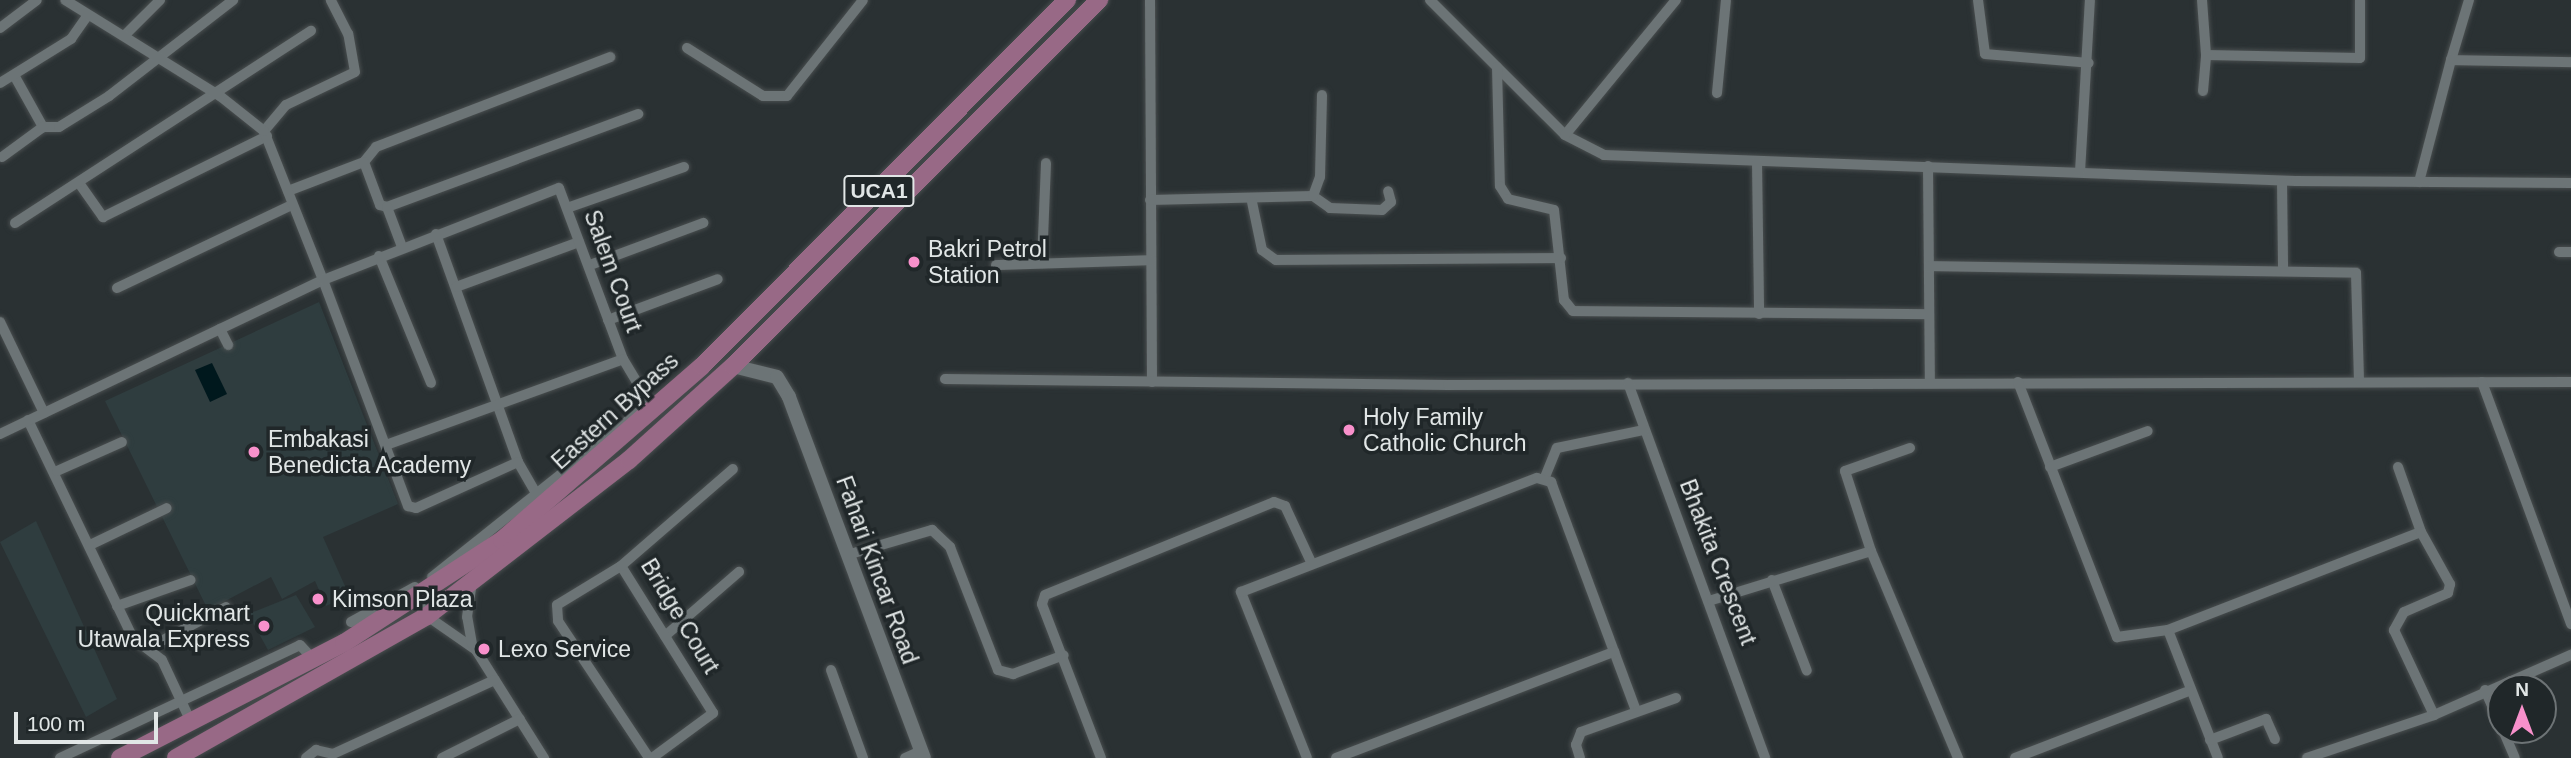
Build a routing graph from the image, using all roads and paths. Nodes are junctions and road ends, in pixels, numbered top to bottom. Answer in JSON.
{"nodes":[{"id":1,"x":37,"y":0,"type":"edge"},
{"id":2,"x":65,"y":0,"type":"edge"},
{"id":3,"x":233,"y":0,"type":"edge"},
{"id":4,"x":331,"y":0,"type":"edge"},
{"id":5,"x":863,"y":0,"type":"edge"},
{"id":6,"x":1067,"y":0,"type":"edge"},
{"id":7,"x":1099,"y":0,"type":"edge"},
{"id":8,"x":1150,"y":0,"type":"edge"},
{"id":9,"x":1430,"y":0,"type":"edge"},
{"id":10,"x":1676,"y":0,"type":"edge"},
{"id":11,"x":1726,"y":0,"type":"edge"},
{"id":12,"x":1978,"y":0,"type":"edge"},
{"id":13,"x":2090,"y":0,"type":"edge"},
{"id":14,"x":2202,"y":0,"type":"edge"},
{"id":15,"x":2360,"y":0,"type":"edge"},
{"id":16,"x":2469,"y":0,"type":"edge"},
{"id":17,"x":154,"y":2,"type":"edge"},
{"id":18,"x":87,"y":16,"type":"junction"},
{"id":19,"x":2,"y":26,"type":"edge"},
{"id":20,"x":312,"y":31,"type":"dead end"},
{"id":21,"x":124,"y":36,"type":"junction"},
{"id":22,"x":687,"y":48,"type":"dead end"},
{"id":23,"x":2206,"y":55,"type":"junction"},
{"id":24,"x":610,"y":57,"type":"dead end"},
{"id":25,"x":2451,"y":60,"type":"junction"},
{"id":26,"x":157,"y":61,"type":"junction"},
{"id":27,"x":2089,"y":62,"type":"junction"},
{"id":28,"x":2571,"y":62,"type":"edge"},
{"id":29,"x":1497,"y":67,"type":"junction"},
{"id":30,"x":14,"y":75,"type":"junction"},
{"id":31,"x":0,"y":83,"type":"edge"},
{"id":32,"x":2203,"y":91,"type":"dead end"},
{"id":33,"x":1717,"y":93,"type":"dead end"},
{"id":34,"x":1322,"y":95,"type":"dead end"},
{"id":35,"x":220,"y":96,"type":"junction"},
{"id":36,"x":638,"y":114,"type":"dead end"},
{"id":37,"x":43,"y":127,"type":"junction"},
{"id":38,"x":265,"y":134,"type":"junction"},
{"id":39,"x":1566,"y":135,"type":"junction"},
{"id":40,"x":2,"y":157,"type":"dead end"},
{"id":41,"x":364,"y":162,"type":"junction"},
{"id":42,"x":1756,"y":162,"type":"junction"},
{"id":43,"x":1046,"y":163,"type":"dead end"},
{"id":44,"x":1928,"y":166,"type":"junction"},
{"id":45,"x":684,"y":167,"type":"dead end"},
{"id":46,"x":2080,"y":172,"type":"junction"},
{"id":47,"x":2282,"y":181,"type":"junction"},
{"id":48,"x":2419,"y":182,"type":"junction"},
{"id":49,"x":79,"y":183,"type":"junction"},
{"id":50,"x":2571,"y":183,"type":"edge"},
{"id":51,"x":288,"y":191,"type":"junction"},
{"id":52,"x":1388,"y":191,"type":"dead end"},
{"id":53,"x":1313,"y":196,"type":"junction"},
{"id":54,"x":1150,"y":201,"type":"junction"},
{"id":55,"x":1252,"y":202,"type":"junction"},
{"id":56,"x":387,"y":206,"type":"junction"},
{"id":57,"x":567,"y":208,"type":"junction"},
{"id":58,"x":293,"y":209,"type":"junction"},
{"id":59,"x":15,"y":223,"type":"dead end"},
{"id":60,"x":703,"y":223,"type":"dead end"},
{"id":61,"x":436,"y":234,"type":"junction"},
{"id":62,"x":579,"y":242,"type":"junction"},
{"id":63,"x":402,"y":247,"type":"junction"},
{"id":64,"x":2559,"y":252,"type":"dead end"},
{"id":65,"x":2571,"y":252,"type":"edge"},
{"id":66,"x":379,"y":257,"type":"junction"},
{"id":67,"x":1561,"y":258,"type":"junction"},
{"id":68,"x":1150,"y":260,"type":"junction"},
{"id":69,"x":1042,"y":263,"type":"junction"},
{"id":70,"x":590,"y":265,"type":"junction"},
{"id":71,"x":996,"y":265,"type":"dead end"},
{"id":72,"x":1929,"y":266,"type":"junction"},
{"id":73,"x":2283,"y":269,"type":"junction"},
{"id":74,"x":718,"y":279,"type":"dead end"},
{"id":75,"x":323,"y":280,"type":"junction"},
{"id":76,"x":456,"y":287,"type":"junction"},
{"id":77,"x":117,"y":288,"type":"dead end"},
{"id":78,"x":1759,"y":314,"type":"junction"},
{"id":79,"x":1929,"y":314,"type":"junction"},
{"id":80,"x":608,"y":320,"type":"junction"},
{"id":81,"x":0,"y":322,"type":"edge"},
{"id":82,"x":742,"y":326,"type":"junction"},
{"id":83,"x":220,"y":329,"type":"junction"},
{"id":84,"x":757,"y":340,"type":"junction"},
{"id":85,"x":228,"y":345,"type":"dead end"},
{"id":86,"x":623,"y":359,"type":"junction"},
{"id":87,"x":733,"y":366,"type":"junction"},
{"id":88,"x":945,"y":379,"type":"dead end"},
{"id":89,"x":1152,"y":382,"type":"junction"},
{"id":90,"x":1930,"y":382,"type":"junction"},
{"id":91,"x":2018,"y":382,"type":"junction"},
{"id":92,"x":2359,"y":382,"type":"junction"},
{"id":93,"x":2482,"y":382,"type":"junction"},
{"id":94,"x":2571,"y":382,"type":"edge"},
{"id":95,"x":430,"y":383,"type":"dead end"},
{"id":96,"x":1628,"y":383,"type":"junction"},
{"id":97,"x":497,"y":402,"type":"junction"},
{"id":98,"x":654,"y":405,"type":"junction"},
{"id":99,"x":44,"y":413,"type":"junction"},
{"id":100,"x":29,"y":420,"type":"junction"},
{"id":101,"x":1644,"y":430,"type":"junction"},
{"id":102,"x":2148,"y":431,"type":"dead end"},
{"id":103,"x":0,"y":434,"type":"edge"},
{"id":104,"x":122,"y":443,"type":"dead end"},
{"id":105,"x":386,"y":445,"type":"junction"},
{"id":106,"x":1910,"y":448,"type":"dead end"},
{"id":107,"x":518,"y":463,"type":"junction"},
{"id":108,"x":2050,"y":467,"type":"junction"},
{"id":109,"x":2398,"y":467,"type":"dead end"},
{"id":110,"x":733,"y":469,"type":"dead end"},
{"id":111,"x":57,"y":471,"type":"junction"},
{"id":112,"x":572,"y":473,"type":"junction"},
{"id":113,"x":1545,"y":477,"type":"junction"},
{"id":114,"x":536,"y":493,"type":"junction"},
{"id":115,"x":167,"y":508,"type":"dead end"},
{"id":116,"x":2421,"y":532,"type":"junction"},
{"id":117,"x":90,"y":545,"type":"junction"},
{"id":118,"x":1871,"y":551,"type":"junction"},
{"id":119,"x":847,"y":555,"type":"junction"},
{"id":120,"x":1311,"y":562,"type":"junction"},
{"id":121,"x":621,"y":566,"type":"junction"},
{"id":122,"x":738,"y":572,"type":"dead end"},
{"id":123,"x":191,"y":579,"type":"dead end"},
{"id":124,"x":1772,"y":580,"type":"junction"},
{"id":125,"x":472,"y":583,"type":"junction"},
{"id":126,"x":416,"y":600,"type":"junction"},
{"id":127,"x":1712,"y":600,"type":"junction"},
{"id":128,"x":117,"y":606,"type":"junction"},
{"id":129,"x":226,"y":607,"type":"dead end"},
{"id":130,"x":427,"y":617,"type":"junction"},
{"id":131,"x":351,"y":622,"type":"dead end"},
{"id":132,"x":2571,"y":624,"type":"edge"},
{"id":133,"x":2168,"y":630,"type":"junction"},
{"id":134,"x":665,"y":636,"type":"junction"},
{"id":135,"x":473,"y":647,"type":"junction"},
{"id":136,"x":148,"y":648,"type":"junction"},
{"id":137,"x":1614,"y":652,"type":"junction"},
{"id":138,"x":2571,"y":654,"type":"edge"},
{"id":139,"x":1064,"y":655,"type":"junction"},
{"id":140,"x":314,"y":660,"type":"junction"},
{"id":141,"x":831,"y":670,"type":"dead end"},
{"id":142,"x":1807,"y":671,"type":"dead end"},
{"id":143,"x":495,"y":680,"type":"junction"},
{"id":144,"x":2485,"y":690,"type":"junction"},
{"id":145,"x":2189,"y":691,"type":"junction"},
{"id":146,"x":2487,"y":694,"type":"edge"},
{"id":147,"x":1676,"y":698,"type":"dead end"},
{"id":148,"x":182,"y":703,"type":"junction"},
{"id":149,"x":1636,"y":710,"type":"junction"},
{"id":150,"x":2434,"y":715,"type":"junction"},
{"id":151,"x":520,"y":719,"type":"junction"},
{"id":152,"x":192,"y":724,"type":"junction"},
{"id":153,"x":2276,"y":739,"type":"dead end"},
{"id":154,"x":2210,"y":740,"type":"junction"},
{"id":155,"x":923,"y":755,"type":"edge"},
{"id":156,"x":126,"y":757,"type":"edge"},
{"id":157,"x":60,"y":758,"type":"edge"},
{"id":158,"x":176,"y":758,"type":"edge"},
{"id":159,"x":306,"y":758,"type":"edge"},
{"id":160,"x":442,"y":758,"type":"edge"},
{"id":161,"x":544,"y":758,"type":"edge"},
{"id":162,"x":651,"y":758,"type":"edge"},
{"id":163,"x":863,"y":758,"type":"edge"},
{"id":164,"x":905,"y":758,"type":"edge"},
{"id":165,"x":1101,"y":758,"type":"edge"},
{"id":166,"x":1307,"y":758,"type":"edge"},
{"id":167,"x":1336,"y":758,"type":"edge"},
{"id":168,"x":1580,"y":758,"type":"edge"},
{"id":169,"x":1765,"y":758,"type":"edge"},
{"id":170,"x":1958,"y":758,"type":"edge"},
{"id":171,"x":2015,"y":758,"type":"edge"},
{"id":172,"x":2218,"y":758,"type":"edge"},
{"id":173,"x":2307,"y":758,"type":"edge"}],
"edges":[{"from":1,"to":19,"type":"street"},
{"from":2,"to":18,"type":"street"},
{"from":3,"to":26,"type":"street"},
{"from":4,"to":38,"type":"street"},
{"from":5,"to":22,"type":"street"},
{"from":6,"to":82,"type":"main road","name":"Eastern Bypass","number":"UCA1"},
{"from":7,"to":84,"type":"main road","name":"Eastern Bypass","number":"UCA1"},
{"from":8,"to":54,"type":"street"},
{"from":9,"to":29,"type":"street"},
{"from":10,"to":39,"type":"street"},
{"from":11,"to":33,"type":"street"},
{"from":12,"to":27,"type":"street"},
{"from":13,"to":27,"type":"street"},
{"from":14,"to":23,"type":"street"},
{"from":15,"to":23,"type":"street"},
{"from":16,"to":25,"type":"street"},
{"from":17,"to":21,"type":"street"},
{"from":18,"to":21,"type":"street"},
{"from":18,"to":30,"type":"street"},
{"from":20,"to":35,"type":"street"},
{"from":21,"to":26,"type":"street"},
{"from":23,"to":32,"type":"street"},
{"from":24,"to":41,"type":"street"},
{"from":25,"to":28,"type":"street"},
{"from":25,"to":48,"type":"street"},
{"from":26,"to":35,"type":"street"},
{"from":26,"to":37,"type":"street"},
{"from":27,"to":46,"type":"street"},
{"from":29,"to":39,"type":"street"},
{"from":29,"to":67,"type":"street"},
{"from":30,"to":31,"type":"street"},
{"from":30,"to":37,"type":"street"},
{"from":34,"to":53,"type":"street"},
{"from":35,"to":38,"type":"street"},
{"from":35,"to":49,"type":"street"},
{"from":36,"to":56,"type":"street"},
{"from":37,"to":40,"type":"street"},
{"from":38,"to":49,"type":"street"},
{"from":38,"to":51,"type":"street"},
{"from":39,"to":42,"type":"street"},
{"from":41,"to":51,"type":"street"},
{"from":41,"to":56,"type":"street"},
{"from":42,"to":44,"type":"street"},
{"from":42,"to":78,"type":"street"},
{"from":43,"to":69,"type":"street"},
{"from":44,"to":46,"type":"street"},
{"from":44,"to":72,"type":"street"},
{"from":45,"to":57,"type":"street"},
{"from":46,"to":47,"type":"street"},
{"from":47,"to":48,"type":"street"},
{"from":47,"to":73,"type":"street"},
{"from":48,"to":50,"type":"street"},
{"from":49,"to":59,"type":"street"},
{"from":51,"to":58,"type":"street"},
{"from":52,"to":53,"type":"street"},
{"from":53,"to":55,"type":"street"},
{"from":54,"to":55,"type":"street"},
{"from":54,"to":68,"type":"street"},
{"from":55,"to":67,"type":"street"},
{"from":56,"to":63,"type":"street"},
{"from":57,"to":61,"type":"street","name":"Salem Court"},
{"from":57,"to":62,"type":"street","name":"Salem Court"},
{"from":58,"to":75,"type":"street"},
{"from":58,"to":77,"type":"street"},
{"from":60,"to":70,"type":"street"},
{"from":61,"to":63,"type":"street"},
{"from":61,"to":76,"type":"street"},
{"from":62,"to":70,"type":"street","name":"Salem Court"},
{"from":62,"to":76,"type":"street"},
{"from":63,"to":66,"type":"street"},
{"from":64,"to":65,"type":"street"},
{"from":66,"to":75,"type":"street"},
{"from":66,"to":95,"type":"street"},
{"from":67,"to":78,"type":"street"},
{"from":68,"to":69,"type":"street"},
{"from":68,"to":89,"type":"street"},
{"from":69,"to":71,"type":"street"},
{"from":70,"to":80,"type":"street","name":"Salem Court"},
{"from":72,"to":73,"type":"street"},
{"from":72,"to":79,"type":"street"},
{"from":73,"to":92,"type":"street"},
{"from":74,"to":80,"type":"street"},
{"from":75,"to":83,"type":"street"},
{"from":75,"to":105,"type":"street"},
{"from":76,"to":97,"type":"street"},
{"from":78,"to":79,"type":"street"},
{"from":79,"to":90,"type":"street"},
{"from":80,"to":86,"type":"street","name":"Salem Court"},
{"from":81,"to":99,"type":"street"},
{"from":82,"to":84,"type":"main road"},
{"from":82,"to":98,"type":"main road","name":"Eastern Bypass","number":"UCA1"},
{"from":83,"to":85,"type":"street"},
{"from":83,"to":99,"type":"street"},
{"from":84,"to":87,"type":"main road","name":"Eastern Bypass","number":"UCA1"},
{"from":86,"to":97,"type":"street"},
{"from":86,"to":98,"type":"street","name":"Salem Court"},
{"from":87,"to":119,"type":"street","name":"Fahari Kincar Road"},
{"from":87,"to":125,"type":"main road","name":"Eastern Bypass","number":"UCA1"},
{"from":88,"to":89,"type":"street"},
{"from":89,"to":96,"type":"street"},
{"from":90,"to":91,"type":"street"},
{"from":90,"to":96,"type":"street"},
{"from":91,"to":92,"type":"street"},
{"from":91,"to":108,"type":"street"},
{"from":92,"to":93,"type":"street"},
{"from":93,"to":94,"type":"street"},
{"from":93,"to":132,"type":"street"},
{"from":96,"to":101,"type":"street","name":"Bhakita Crescent"},
{"from":97,"to":105,"type":"street"},
{"from":97,"to":107,"type":"street"},
{"from":98,"to":112,"type":"main road","name":"Eastern Bypass","number":"UCA1"},
{"from":99,"to":100,"type":"street"},
{"from":100,"to":103,"type":"street"},
{"from":100,"to":111,"type":"street"},
{"from":101,"to":113,"type":"street"},
{"from":101,"to":127,"type":"street","name":"Bhakita Crescent"},
{"from":102,"to":108,"type":"street"},
{"from":104,"to":111,"type":"street"},
{"from":105,"to":107,"type":"street"},
{"from":106,"to":118,"type":"street"},
{"from":107,"to":114,"type":"street"},
{"from":108,"to":133,"type":"street"},
{"from":109,"to":116,"type":"street"},
{"from":110,"to":121,"type":"street","name":"Bridge Court"},
{"from":111,"to":117,"type":"street"},
{"from":112,"to":114,"type":"street"},
{"from":112,"to":126,"type":"main road","name":"Eastern Bypass","number":"UCA1"},
{"from":113,"to":120,"type":"street"},
{"from":113,"to":137,"type":"street"},
{"from":114,"to":131,"type":"street"},
{"from":115,"to":117,"type":"street"},
{"from":116,"to":133,"type":"street"},
{"from":116,"to":150,"type":"street"},
{"from":117,"to":128,"type":"street"},
{"from":118,"to":124,"type":"street"},
{"from":118,"to":170,"type":"street"},
{"from":119,"to":139,"type":"street"},
{"from":119,"to":155,"type":"street","name":"Fahari Kincar Road"},
{"from":120,"to":139,"type":"street"},
{"from":120,"to":166,"type":"street"},
{"from":121,"to":134,"type":"street","name":"Bridge Court"},
{"from":121,"to":162,"type":"street"},
{"from":122,"to":134,"type":"street"},
{"from":123,"to":128,"type":"street"},
{"from":124,"to":127,"type":"street"},
{"from":124,"to":142,"type":"street"},
{"from":125,"to":130,"type":"main road","name":"Eastern Bypass","number":"UCA1"},
{"from":125,"to":135,"type":"street"},
{"from":126,"to":130,"type":"street"},
{"from":126,"to":140,"type":"main road","name":"Eastern Bypass","number":"UCA1"},
{"from":127,"to":169,"type":"street","name":"Bhakita Crescent"},
{"from":128,"to":136,"type":"street"},
{"from":129,"to":136,"type":"street"},
{"from":130,"to":135,"type":"street"},
{"from":130,"to":158,"type":"main road","name":"Eastern Bypass","number":"UCA1"},
{"from":133,"to":145,"type":"street"},
{"from":134,"to":162,"type":"street","name":"Bridge Court"},
{"from":135,"to":143,"type":"street"},
{"from":136,"to":148,"type":"street"},
{"from":137,"to":149,"type":"street"},
{"from":137,"to":167,"type":"street"},
{"from":138,"to":144,"type":"street"},
{"from":139,"to":165,"type":"street"},
{"from":140,"to":148,"type":"street"},
{"from":140,"to":152,"type":"main road","name":"Eastern Bypass","number":"UCA1"},
{"from":141,"to":163,"type":"street"},
{"from":143,"to":151,"type":"street"},
{"from":143,"to":159,"type":"street"},
{"from":144,"to":146,"type":"street"},
{"from":144,"to":150,"type":"street"},
{"from":145,"to":154,"type":"street"},
{"from":145,"to":171,"type":"street"},
{"from":147,"to":149,"type":"street"},
{"from":148,"to":152,"type":"street"},
{"from":148,"to":157,"type":"street"},
{"from":149,"to":168,"type":"street"},
{"from":150,"to":173,"type":"street"},
{"from":151,"to":160,"type":"street"},
{"from":151,"to":161,"type":"street"},
{"from":152,"to":156,"type":"main road","name":"Eastern Bypass","number":"UCA1"},
{"from":153,"to":154,"type":"street"},
{"from":154,"to":172,"type":"street"},
{"from":155,"to":164,"type":"street"}]}
